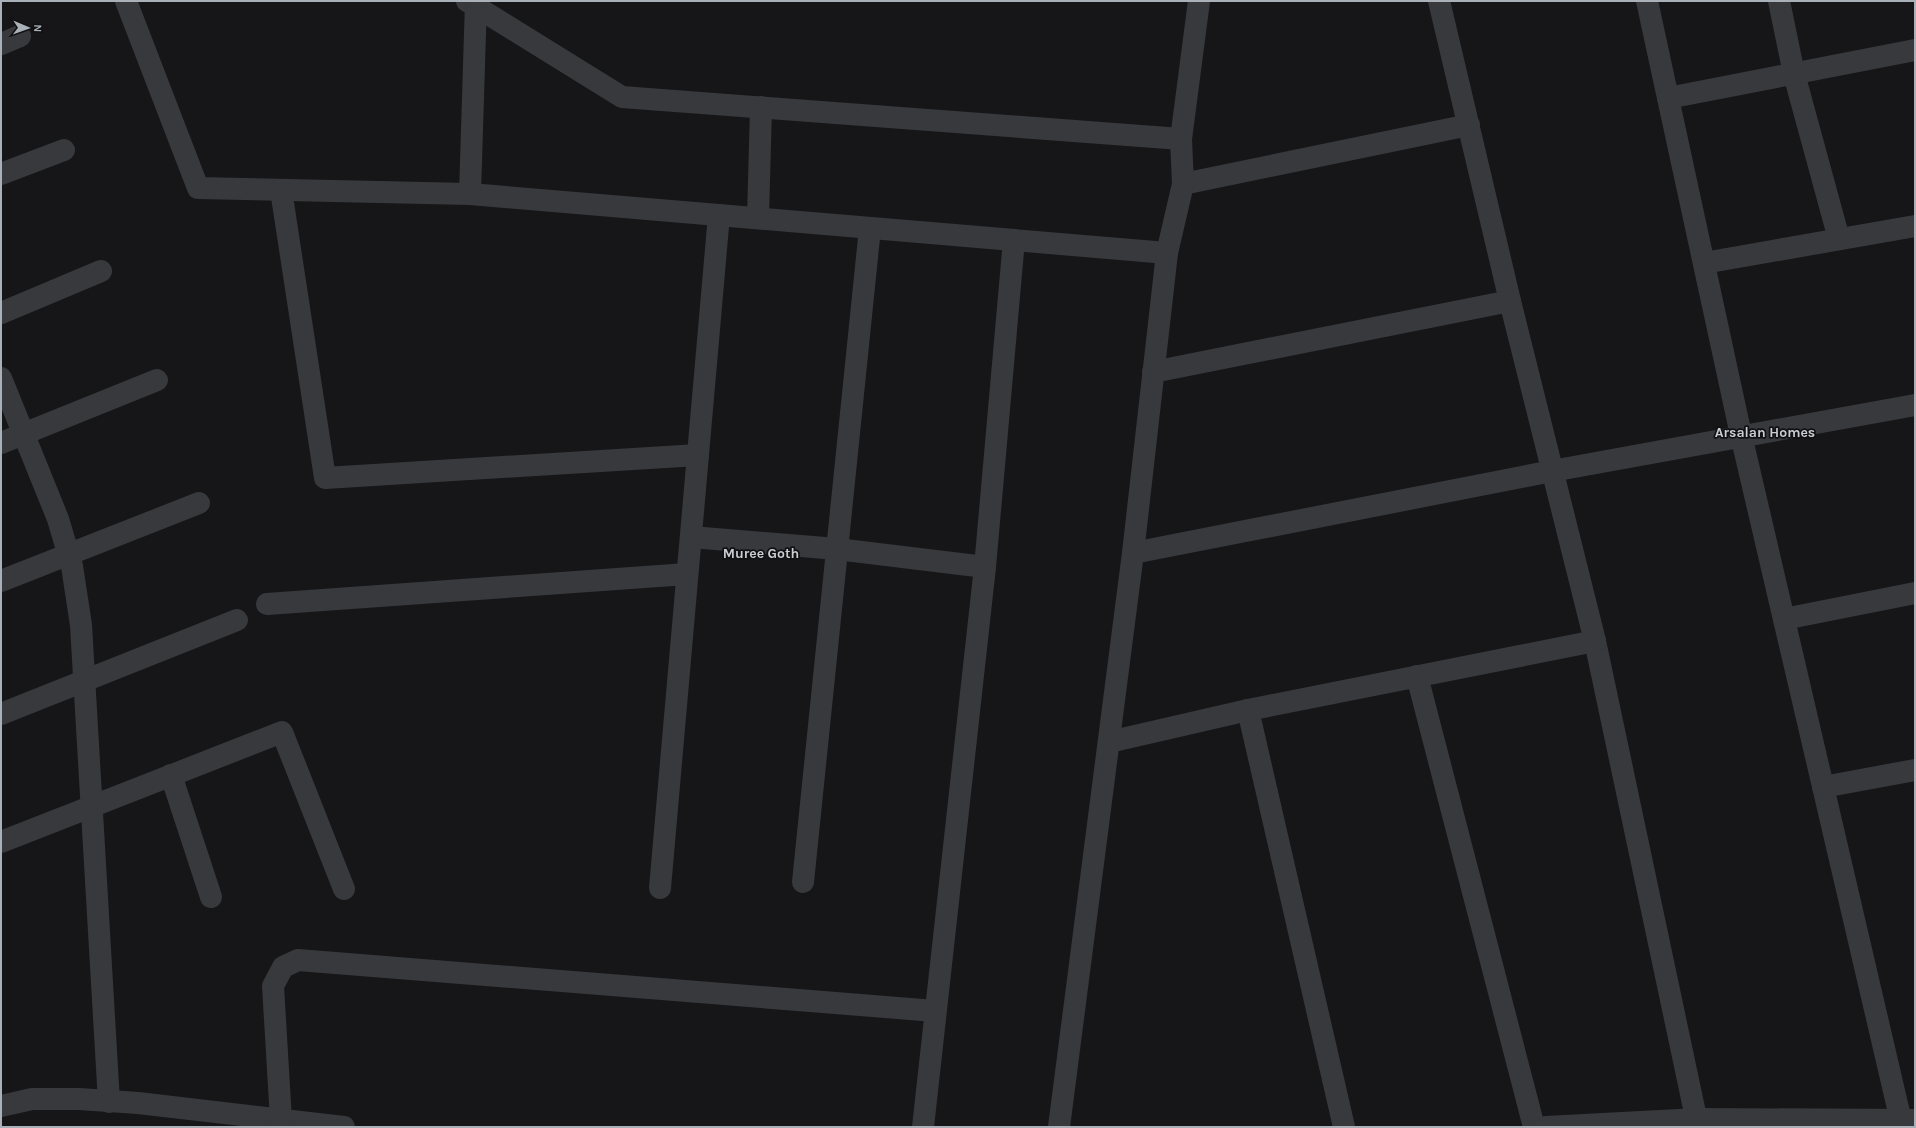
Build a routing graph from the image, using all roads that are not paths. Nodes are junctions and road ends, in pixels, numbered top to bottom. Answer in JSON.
{"nodes":[{"id":1,"x":126,"y":1,"type":"edge"},
{"id":2,"x":1199,"y":1,"type":"edge"},
{"id":3,"x":1439,"y":1,"type":"edge"},
{"id":4,"x":1647,"y":1,"type":"edge"},
{"id":5,"x":1779,"y":1,"type":"edge"},
{"id":6,"x":473,"y":3,"type":"edge"},
{"id":7,"x":1915,"y":50,"type":"edge"},
{"id":8,"x":1794,"y":74,"type":"junction"},
{"id":9,"x":1668,"y":98,"type":"junction"},
{"id":10,"x":761,"y":107,"type":"junction"},
{"id":11,"x":1469,"y":125,"type":"junction"},
{"id":12,"x":1181,"y":140,"type":"junction"},
{"id":13,"x":64,"y":150,"type":"dead end"},
{"id":14,"x":1,"y":174,"type":"edge"},
{"id":15,"x":1183,"y":184,"type":"junction"},
{"id":16,"x":281,"y":190,"type":"junction"},
{"id":17,"x":470,"y":194,"type":"junction"},
{"id":18,"x":719,"y":215,"type":"junction"},
{"id":19,"x":758,"y":218,"type":"junction"},
{"id":20,"x":1915,"y":226,"type":"edge"},
{"id":21,"x":870,"y":228,"type":"junction"},
{"id":22,"x":1839,"y":239,"type":"junction"},
{"id":23,"x":1014,"y":240,"type":"junction"},
{"id":24,"x":1167,"y":253,"type":"junction"},
{"id":25,"x":1704,"y":264,"type":"junction"},
{"id":26,"x":102,"y":271,"type":"dead end"},
{"id":27,"x":1510,"y":301,"type":"junction"},
{"id":28,"x":1,"y":313,"type":"edge"},
{"id":29,"x":1153,"y":372,"type":"junction"},
{"id":30,"x":1,"y":378,"type":"edge"},
{"id":31,"x":156,"y":380,"type":"dead end"},
{"id":32,"x":1915,"y":405,"type":"edge"},
{"id":33,"x":23,"y":434,"type":"junction"},
{"id":34,"x":1741,"y":436,"type":"junction"},
{"id":35,"x":1,"y":443,"type":"edge"},
{"id":36,"x":698,"y":455,"type":"junction"},
{"id":37,"x":1552,"y":471,"type":"junction"},
{"id":38,"x":199,"y":503,"type":"dead end"},
{"id":39,"x":691,"y":537,"type":"junction"},
{"id":40,"x":836,"y":549,"type":"junction"},
{"id":41,"x":1133,"y":553,"type":"junction"},
{"id":42,"x":68,"y":554,"type":"junction"},
{"id":43,"x":985,"y":567,"type":"junction"},
{"id":44,"x":687,"y":574,"type":"junction"},
{"id":45,"x":1,"y":581,"type":"edge"},
{"id":46,"x":1915,"y":593,"type":"edge"},
{"id":47,"x":267,"y":604,"type":"dead end"},
{"id":48,"x":1784,"y":619,"type":"junction"},
{"id":49,"x":237,"y":620,"type":"dead end"},
{"id":50,"x":1595,"y":641,"type":"junction"},
{"id":51,"x":1417,"y":676,"type":"junction"},
{"id":52,"x":84,"y":681,"type":"junction"},
{"id":53,"x":1248,"y":710,"type":"junction"},
{"id":54,"x":1,"y":714,"type":"edge"},
{"id":55,"x":1109,"y":742,"type":"junction"},
{"id":56,"x":1915,"y":770,"type":"edge"},
{"id":57,"x":171,"y":775,"type":"junction"},
{"id":58,"x":1823,"y":787,"type":"junction"},
{"id":59,"x":91,"y":806,"type":"junction"},
{"id":60,"x":1,"y":842,"type":"edge"},
{"id":61,"x":803,"y":882,"type":"dead end"},
{"id":62,"x":660,"y":888,"type":"dead end"},
{"id":63,"x":344,"y":889,"type":"dead end"},
{"id":64,"x":211,"y":897,"type":"dead end"},
{"id":65,"x":935,"y":1011,"type":"junction"},
{"id":66,"x":109,"y":1102,"type":"junction"},
{"id":67,"x":1,"y":1106,"type":"edge"},
{"id":68,"x":281,"y":1120,"type":"junction"},
{"id":69,"x":1908,"y":1121,"type":"edge"},
{"id":70,"x":1698,"y":1123,"type":"edge"},
{"id":71,"x":344,"y":1127,"type":"edge"},
{"id":72,"x":923,"y":1127,"type":"edge"},
{"id":73,"x":1059,"y":1127,"type":"edge"},
{"id":74,"x":1344,"y":1127,"type":"edge"},
{"id":75,"x":1534,"y":1127,"type":"edge"},
{"id":76,"x":1546,"y":1127,"type":"edge"}],
"edges":[{"from":1,"to":16,"type":"street"},
{"from":2,"to":12,"type":"street"},
{"from":3,"to":11,"type":"street"},
{"from":4,"to":9,"type":"street"},
{"from":5,"to":8,"type":"street"},
{"from":6,"to":10,"type":"street"},
{"from":6,"to":17,"type":"street"},
{"from":7,"to":8,"type":"street"},
{"from":8,"to":9,"type":"street"},
{"from":8,"to":22,"type":"street"},
{"from":9,"to":25,"type":"street"},
{"from":10,"to":12,"type":"street"},
{"from":10,"to":19,"type":"street"},
{"from":11,"to":15,"type":"street"},
{"from":11,"to":27,"type":"street"},
{"from":12,"to":15,"type":"street"},
{"from":13,"to":14,"type":"street"},
{"from":15,"to":24,"type":"street"},
{"from":16,"to":17,"type":"street"},
{"from":16,"to":36,"type":"street"},
{"from":17,"to":18,"type":"street"},
{"from":18,"to":19,"type":"street"},
{"from":18,"to":36,"type":"street"},
{"from":19,"to":21,"type":"street"},
{"from":20,"to":22,"type":"street"},
{"from":21,"to":23,"type":"street"},
{"from":21,"to":40,"type":"street"},
{"from":22,"to":25,"type":"street"},
{"from":23,"to":24,"type":"street"},
{"from":23,"to":43,"type":"street"},
{"from":24,"to":29,"type":"street"},
{"from":25,"to":34,"type":"street"},
{"from":26,"to":28,"type":"street"},
{"from":27,"to":29,"type":"street"},
{"from":27,"to":37,"type":"street"},
{"from":29,"to":41,"type":"street"},
{"from":30,"to":33,"type":"street"},
{"from":31,"to":33,"type":"street"},
{"from":32,"to":34,"type":"street"},
{"from":33,"to":35,"type":"street"},
{"from":33,"to":42,"type":"street"},
{"from":34,"to":37,"type":"street"},
{"from":34,"to":48,"type":"street"},
{"from":36,"to":39,"type":"street"},
{"from":37,"to":41,"type":"street"},
{"from":37,"to":50,"type":"street"},
{"from":38,"to":42,"type":"street"},
{"from":39,"to":40,"type":"street"},
{"from":39,"to":44,"type":"street"},
{"from":40,"to":43,"type":"street"},
{"from":40,"to":61,"type":"street"},
{"from":41,"to":55,"type":"street"},
{"from":42,"to":45,"type":"street"},
{"from":42,"to":52,"type":"street"},
{"from":43,"to":65,"type":"street"},
{"from":44,"to":47,"type":"street"},
{"from":44,"to":62,"type":"street"},
{"from":46,"to":48,"type":"street"},
{"from":48,"to":58,"type":"street"},
{"from":49,"to":52,"type":"street"},
{"from":50,"to":51,"type":"street"},
{"from":50,"to":70,"type":"street"},
{"from":51,"to":53,"type":"street"},
{"from":51,"to":75,"type":"street"},
{"from":52,"to":54,"type":"street"},
{"from":52,"to":59,"type":"street"},
{"from":53,"to":55,"type":"street"},
{"from":53,"to":74,"type":"street"},
{"from":55,"to":73,"type":"street"},
{"from":56,"to":58,"type":"street"},
{"from":57,"to":59,"type":"street"},
{"from":57,"to":63,"type":"street"},
{"from":57,"to":64,"type":"street"},
{"from":58,"to":69,"type":"street"},
{"from":59,"to":60,"type":"street"},
{"from":59,"to":66,"type":"street"},
{"from":65,"to":68,"type":"street"},
{"from":65,"to":72,"type":"street"},
{"from":66,"to":67,"type":"street"},
{"from":66,"to":68,"type":"street"},
{"from":68,"to":71,"type":"street"},
{"from":69,"to":70,"type":"street"},
{"from":70,"to":76,"type":"street"}]}
